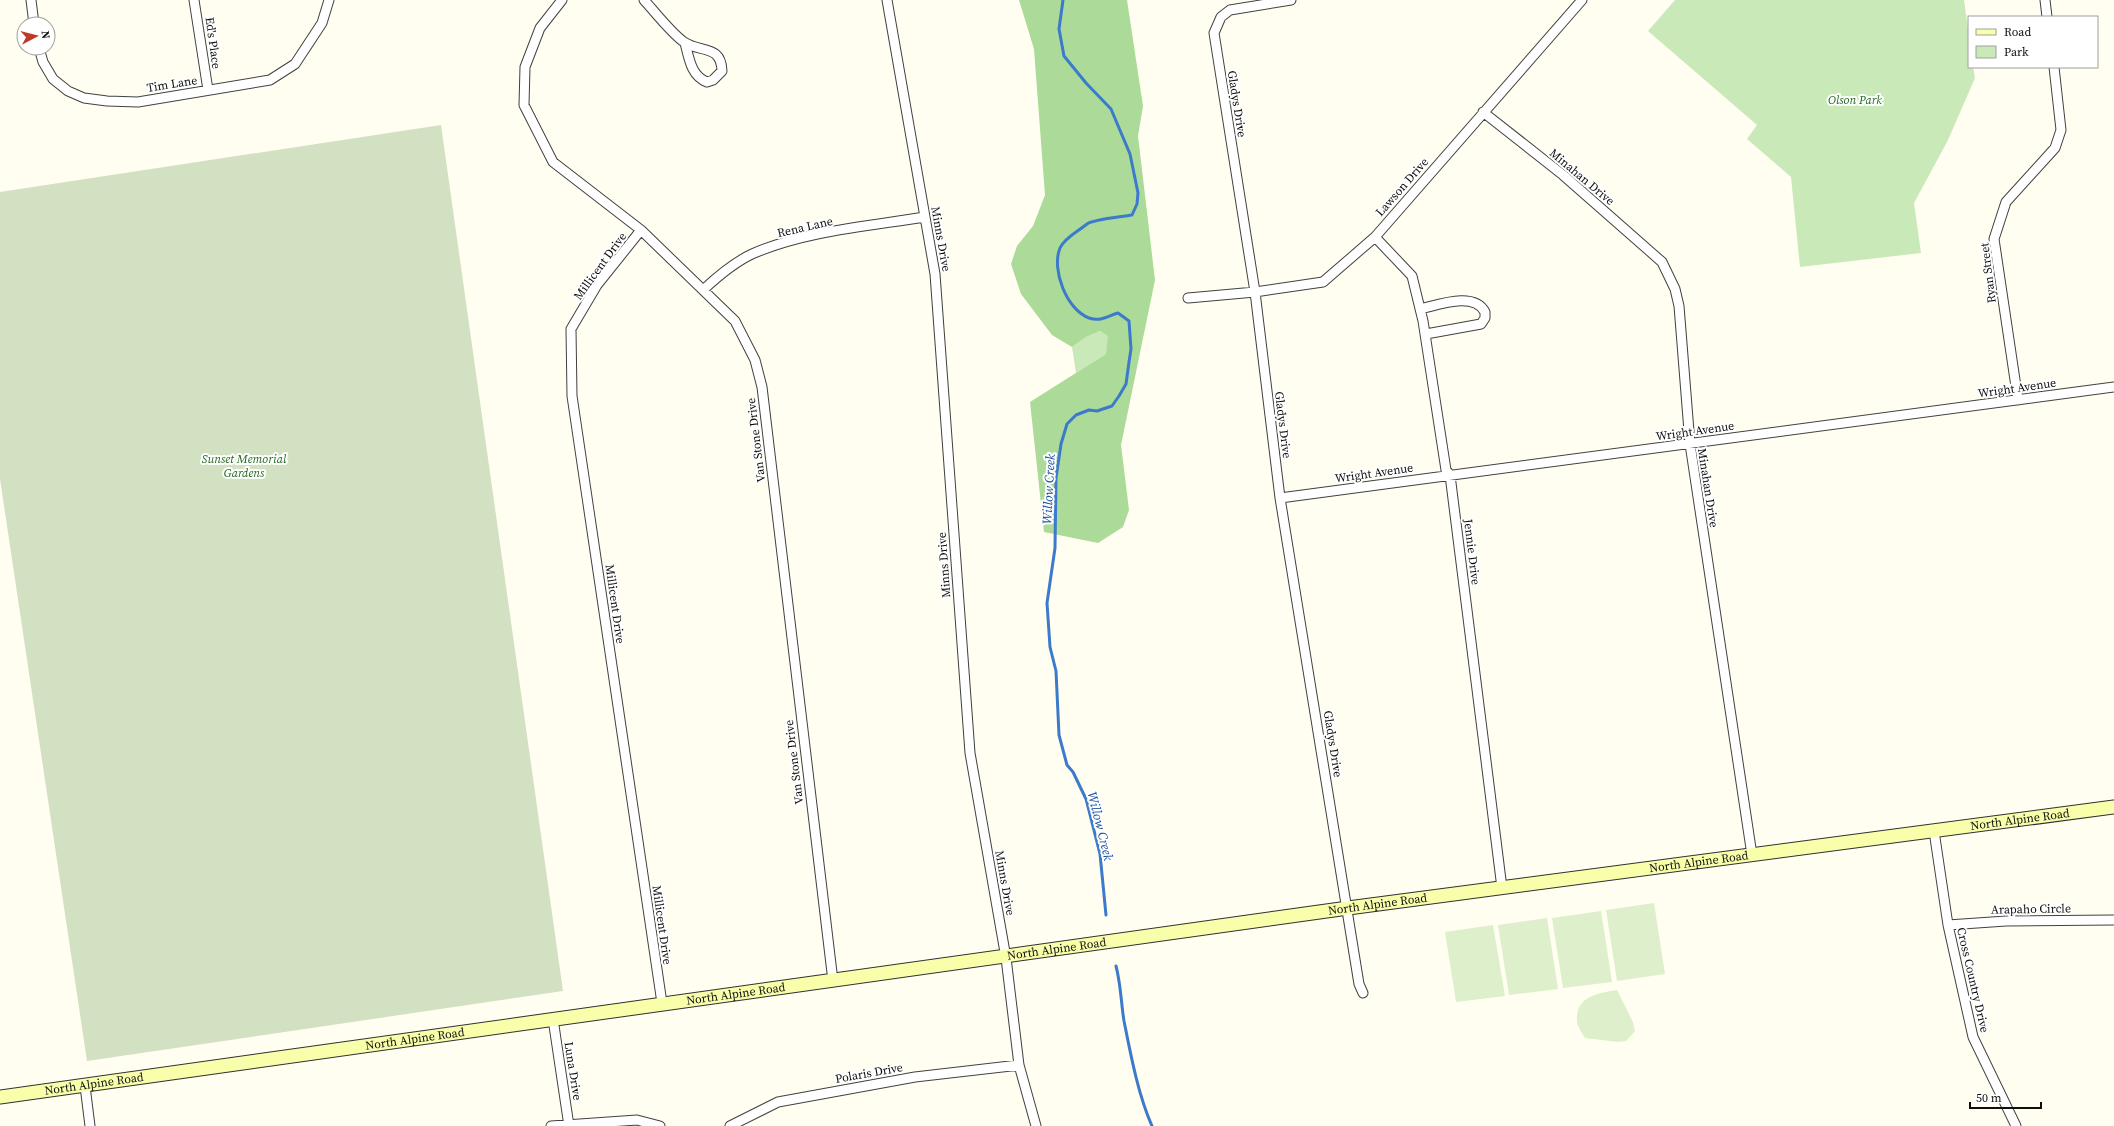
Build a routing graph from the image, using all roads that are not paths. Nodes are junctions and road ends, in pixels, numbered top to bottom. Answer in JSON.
{"nodes":[{"id":1,"x":31,"y":0,"type":"edge"},
{"id":2,"x":194,"y":0,"type":"edge"},
{"id":3,"x":329,"y":0,"type":"edge"},
{"id":4,"x":561,"y":0,"type":"edge"},
{"id":5,"x":644,"y":0,"type":"edge"},
{"id":6,"x":887,"y":0,"type":"edge"},
{"id":7,"x":1291,"y":0,"type":"edge"},
{"id":8,"x":1582,"y":0,"type":"edge"},
{"id":9,"x":2045,"y":0,"type":"edge"},
{"id":10,"x":33,"y":16,"type":"edge"},
{"id":11,"x":2047,"y":16,"type":"edge"},
{"id":12,"x":685,"y":43,"type":"junction"},
{"id":13,"x":41,"y":56,"type":"edge"},
{"id":14,"x":2054,"y":68,"type":"edge"},
{"id":15,"x":208,"y":90,"type":"junction"},
{"id":16,"x":1483,"y":112,"type":"junction"},
{"id":17,"x":925,"y":217,"type":"junction"},
{"id":18,"x":641,"y":230,"type":"junction"},
{"id":19,"x":1375,"y":237,"type":"junction"},
{"id":20,"x":702,"y":290,"type":"junction"},
{"id":21,"x":1254,"y":292,"type":"junction"},
{"id":22,"x":1188,"y":298,"type":"dead end"},
{"id":23,"x":1420,"y":309,"type":"junction"},
{"id":24,"x":1426,"y":334,"type":"junction"},
{"id":25,"x":2114,"y":387,"type":"edge"},
{"id":26,"x":2018,"y":400,"type":"junction"},
{"id":27,"x":1690,"y":444,"type":"junction"},
{"id":28,"x":1450,"y":475,"type":"junction"},
{"id":29,"x":1280,"y":498,"type":"junction"},
{"id":30,"x":2114,"y":807,"type":"edge"},
{"id":31,"x":1934,"y":831,"type":"junction"},
{"id":32,"x":1752,"y":855,"type":"junction"},
{"id":33,"x":1502,"y":888,"type":"junction"},
{"id":34,"x":1348,"y":908,"type":"junction"},
{"id":35,"x":2114,"y":920,"type":"edge"},
{"id":36,"x":1948,"y":925,"type":"junction"},
{"id":37,"x":1006,"y":958,"type":"junction"},
{"id":38,"x":833,"y":981,"type":"junction"},
{"id":39,"x":1363,"y":993,"type":"dead end"},
{"id":40,"x":662,"y":1003,"type":"junction"},
{"id":41,"x":553,"y":1020,"type":"junction"},
{"id":42,"x":1019,"y":1065,"type":"junction"},
{"id":43,"x":86,"y":1086,"type":"junction"},
{"id":44,"x":0,"y":1097,"type":"edge"},
{"id":45,"x":569,"y":1125,"type":"edge"},
{"id":46,"x":90,"y":1126,"type":"edge"},
{"id":47,"x":551,"y":1126,"type":"edge"},
{"id":48,"x":660,"y":1126,"type":"edge"},
{"id":49,"x":730,"y":1126,"type":"edge"},
{"id":50,"x":1036,"y":1126,"type":"edge"},
{"id":51,"x":2016,"y":1126,"type":"edge"}],
"edges":[{"from":1,"to":10,"type":"street"},
{"from":2,"to":15,"type":"street","name":"Ed's Place"},
{"from":3,"to":15,"type":"street","name":"Tim Lane"},
{"from":4,"to":18,"type":"street","name":"Van Stone Drive"},
{"from":5,"to":12,"type":"street"},
{"from":6,"to":17,"type":"street","name":"Minns Drive"},
{"from":7,"to":21,"type":"street","name":"Gladys Drive"},
{"from":8,"to":16,"type":"street","name":"Lawson Drive"},
{"from":9,"to":11,"type":"street"},
{"from":12,"to":12,"type":"street"},
{"from":13,"to":15,"type":"street","name":"Tim Lane"},
{"from":14,"to":26,"type":"street","name":"Ryan Street"},
{"from":16,"to":19,"type":"street","name":"Lawson Drive"},
{"from":16,"to":27,"type":"street","name":"Minahan Drive"},
{"from":17,"to":20,"type":"street","name":"Rena Lane"},
{"from":17,"to":37,"type":"street","name":"Minns Drive"},
{"from":18,"to":20,"type":"street","name":"Van Stone Drive"},
{"from":18,"to":40,"type":"street","name":"Millicent Drive"},
{"from":19,"to":21,"type":"street","name":"Lawson Drive"},
{"from":19,"to":23,"type":"street","name":"Jennie Drive"},
{"from":20,"to":38,"type":"street","name":"Van Stone Drive"},
{"from":21,"to":22,"type":"street","name":"Lawson Drive"},
{"from":21,"to":29,"type":"street","name":"Gladys Drive"},
{"from":23,"to":24,"type":"street","name":"Jennie Drive"},
{"from":23,"to":24,"type":"street"},
{"from":24,"to":28,"type":"street","name":"Jennie Drive"},
{"from":25,"to":26,"type":"street","name":"Wright Avenue"},
{"from":26,"to":27,"type":"street","name":"Wright Avenue"},
{"from":27,"to":28,"type":"street","name":"Wright Avenue"},
{"from":27,"to":32,"type":"street","name":"Minahan Drive"},
{"from":28,"to":29,"type":"street","name":"Wright Avenue"},
{"from":28,"to":33,"type":"street","name":"Jennie Drive"},
{"from":29,"to":34,"type":"street","name":"Gladys Drive"},
{"from":30,"to":31,"type":"main road","name":"North Alpine Road"},
{"from":31,"to":32,"type":"main road","name":"North Alpine Road"},
{"from":31,"to":36,"type":"street","name":"Cross Country Drive"},
{"from":32,"to":33,"type":"main road","name":"North Alpine Road"},
{"from":33,"to":34,"type":"main road","name":"North Alpine Road"},
{"from":34,"to":37,"type":"main road","name":"North Alpine Road"},
{"from":34,"to":39,"type":"street","name":"Gladys Drive"},
{"from":35,"to":36,"type":"street","name":"Arapaho Circle"},
{"from":36,"to":51,"type":"street","name":"Cross Country Drive"},
{"from":37,"to":38,"type":"main road","name":"North Alpine Road"},
{"from":37,"to":42,"type":"street","name":"Minns Drive"},
{"from":38,"to":40,"type":"main road","name":"North Alpine Road"},
{"from":40,"to":41,"type":"main road","name":"North Alpine Road"},
{"from":41,"to":43,"type":"main road","name":"North Alpine Road"},
{"from":41,"to":45,"type":"street","name":"Luna Drive"},
{"from":42,"to":49,"type":"street","name":"Polaris Drive"},
{"from":42,"to":50,"type":"street","name":"Minns Drive"},
{"from":43,"to":44,"type":"main road","name":"North Alpine Road"},
{"from":43,"to":46,"type":"street"},
{"from":45,"to":47,"type":"street"},
{"from":45,"to":48,"type":"street"}]}
